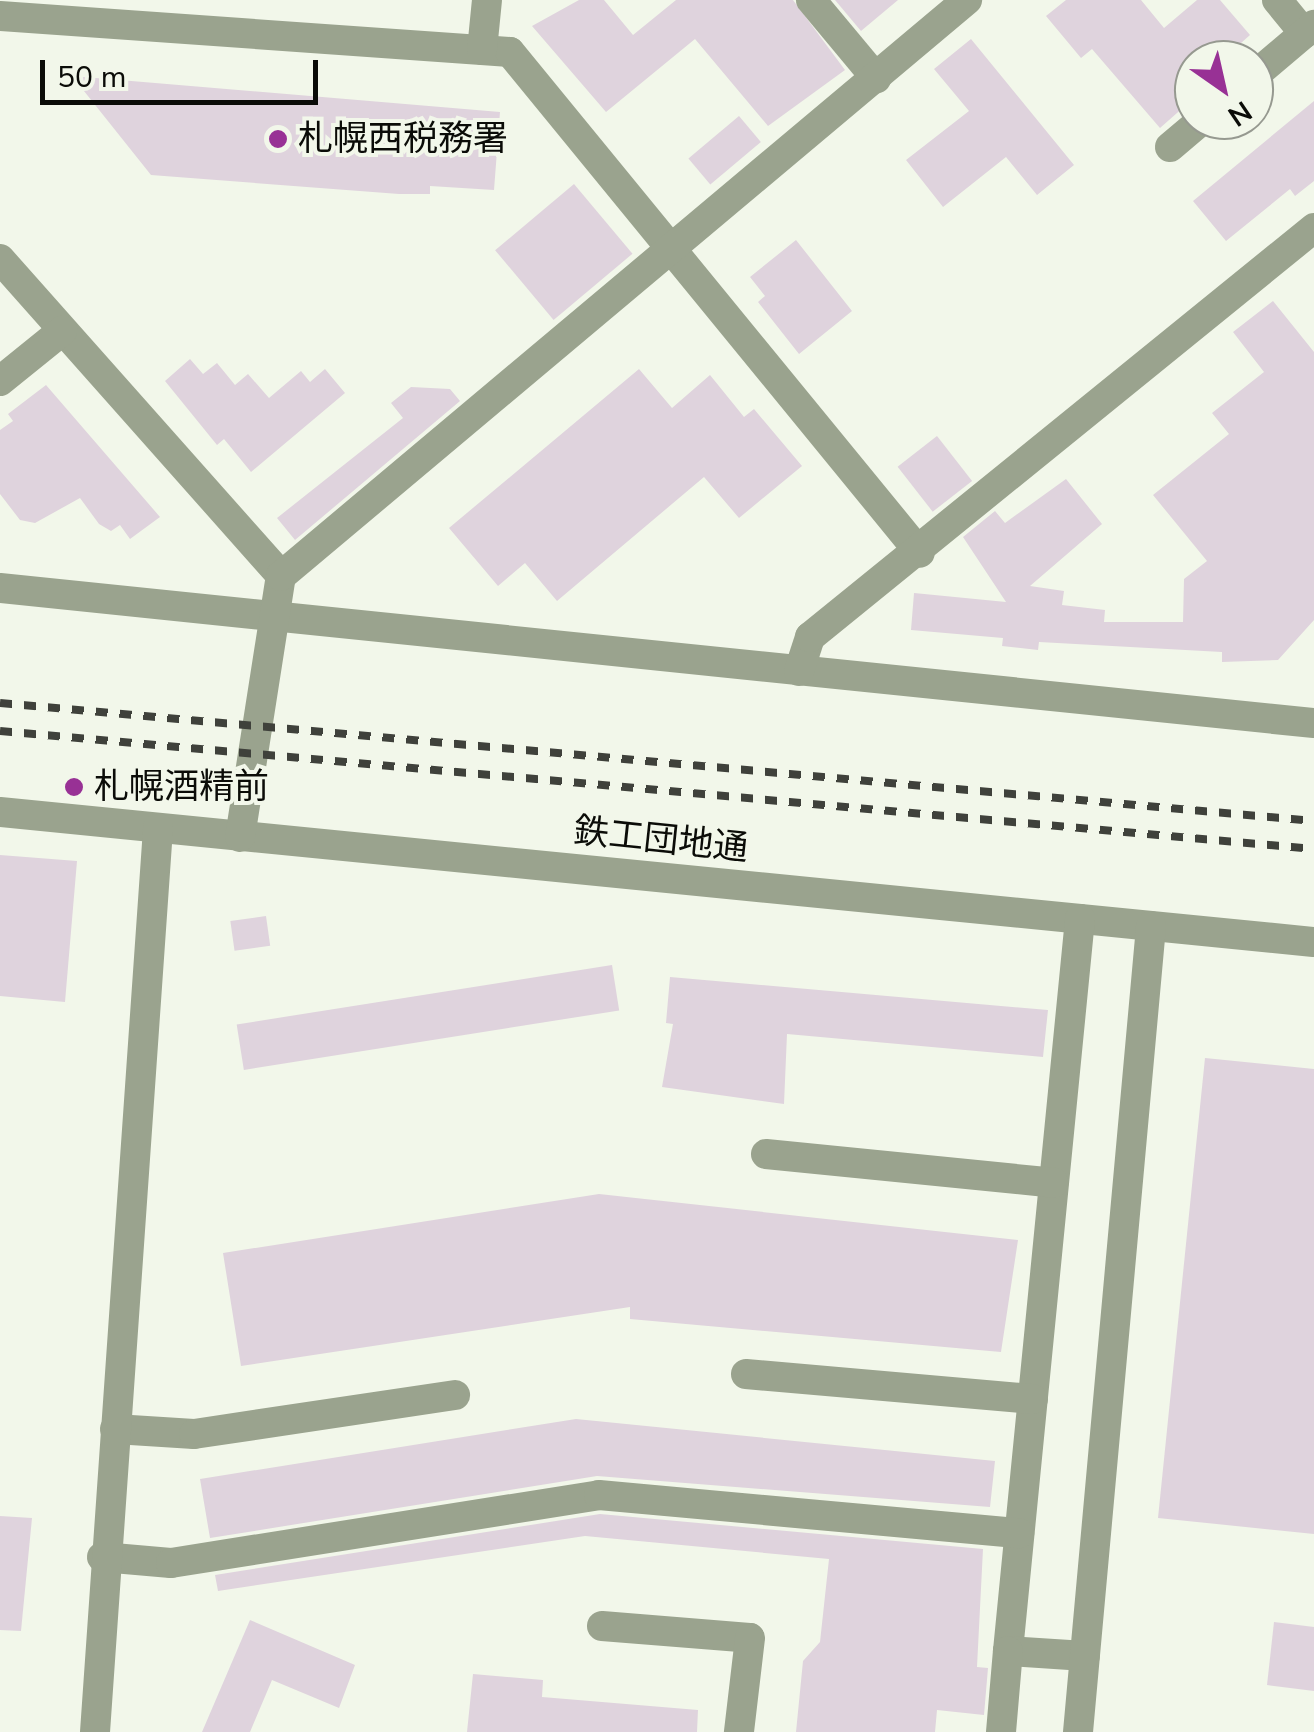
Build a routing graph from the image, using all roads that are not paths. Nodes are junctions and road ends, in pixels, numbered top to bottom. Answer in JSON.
{"nodes":[{"id":1,"x":487,"y":0,"type":"edge"},
{"id":2,"x":811,"y":0,"type":"edge"},
{"id":3,"x":968,"y":0,"type":"edge"},
{"id":4,"x":1277,"y":0,"type":"edge"},
{"id":5,"x":0,"y":16,"type":"edge"},
{"id":6,"x":1309,"y":29,"type":"edge"},
{"id":7,"x":482,"y":50,"type":"junction"},
{"id":8,"x":1274,"y":59,"type":"edge"},
{"id":9,"x":876,"y":78,"type":"junction"},
{"id":10,"x":1179,"y":140,"type":"edge"},
{"id":11,"x":1170,"y":148,"type":"dead end"},
{"id":12,"x":1314,"y":228,"type":"edge"},
{"id":13,"x":673,"y":252,"type":"junction"},
{"id":14,"x":0,"y":259,"type":"edge"},
{"id":15,"x":62,"y":331,"type":"junction"},
{"id":16,"x":0,"y":381,"type":"edge"},
{"id":17,"x":920,"y":553,"type":"junction"},
{"id":18,"x":281,"y":576,"type":"junction"},
{"id":19,"x":0,"y":588,"type":"edge"},
{"id":20,"x":273,"y":616,"type":"junction"},
{"id":21,"x":798,"y":671,"type":"junction"},
{"id":22,"x":1312,"y":720,"type":"edge"},
{"id":23,"x":0,"y":812,"type":"edge"},
{"id":24,"x":158,"y":828,"type":"junction"},
{"id":25,"x":240,"y":837,"type":"junction"},
{"id":26,"x":1080,"y":920,"type":"junction"},
{"id":27,"x":1151,"y":926,"type":"junction"},
{"id":28,"x":1314,"y":942,"type":"edge"},
{"id":29,"x":766,"y":1154,"type":"dead end"},
{"id":30,"x":1054,"y":1183,"type":"junction"},
{"id":31,"x":746,"y":1374,"type":"dead end"},
{"id":32,"x":455,"y":1395,"type":"dead end"},
{"id":33,"x":1033,"y":1399,"type":"junction"},
{"id":34,"x":115,"y":1429,"type":"junction"},
{"id":35,"x":1019,"y":1533,"type":"junction"},
{"id":36,"x":102,"y":1557,"type":"junction"},
{"id":37,"x":602,"y":1626,"type":"dead end"},
{"id":38,"x":1008,"y":1651,"type":"junction"},
{"id":39,"x":1085,"y":1656,"type":"junction"},
{"id":40,"x":95,"y":1732,"type":"edge"},
{"id":41,"x":738,"y":1732,"type":"edge"},
{"id":42,"x":1001,"y":1732,"type":"edge"},
{"id":43,"x":1078,"y":1732,"type":"edge"}],
"edges":[{"from":1,"to":7,"type":"street"},
{"from":2,"to":9,"type":"street"},
{"from":3,"to":9,"type":"street"},
{"from":4,"to":6,"type":"street"},
{"from":5,"to":7,"type":"street"},
{"from":6,"to":8,"type":"street"},
{"from":7,"to":13,"type":"street"},
{"from":9,"to":13,"type":"street"},
{"from":10,"to":11,"type":"street"},
{"from":12,"to":17,"type":"street"},
{"from":13,"to":17,"type":"street"},
{"from":13,"to":18,"type":"street"},
{"from":14,"to":15,"type":"street"},
{"from":15,"to":16,"type":"street"},
{"from":15,"to":18,"type":"street"},
{"from":17,"to":21,"type":"street"},
{"from":18,"to":20,"type":"street"},
{"from":19,"to":20,"type":"street"},
{"from":20,"to":21,"type":"street"},
{"from":20,"to":25,"type":"street"},
{"from":21,"to":22,"type":"street"},
{"from":23,"to":24,"type":"street","name":"鉄工団地通"},
{"from":24,"to":25,"type":"street","name":"鉄工団地通"},
{"from":24,"to":34,"type":"street"},
{"from":25,"to":26,"type":"street","name":"鉄工団地通"},
{"from":26,"to":27,"type":"street","name":"鉄工団地通"},
{"from":26,"to":30,"type":"street"},
{"from":27,"to":28,"type":"street","name":"鉄工団地通"},
{"from":27,"to":39,"type":"street"},
{"from":29,"to":30,"type":"street"},
{"from":30,"to":33,"type":"street"},
{"from":31,"to":33,"type":"street"},
{"from":32,"to":34,"type":"street"},
{"from":33,"to":35,"type":"street"},
{"from":34,"to":36,"type":"street"},
{"from":35,"to":36,"type":"street"},
{"from":35,"to":38,"type":"street"},
{"from":36,"to":40,"type":"street"},
{"from":37,"to":41,"type":"street"},
{"from":38,"to":39,"type":"street"},
{"from":38,"to":42,"type":"street"},
{"from":39,"to":43,"type":"street"}]}
